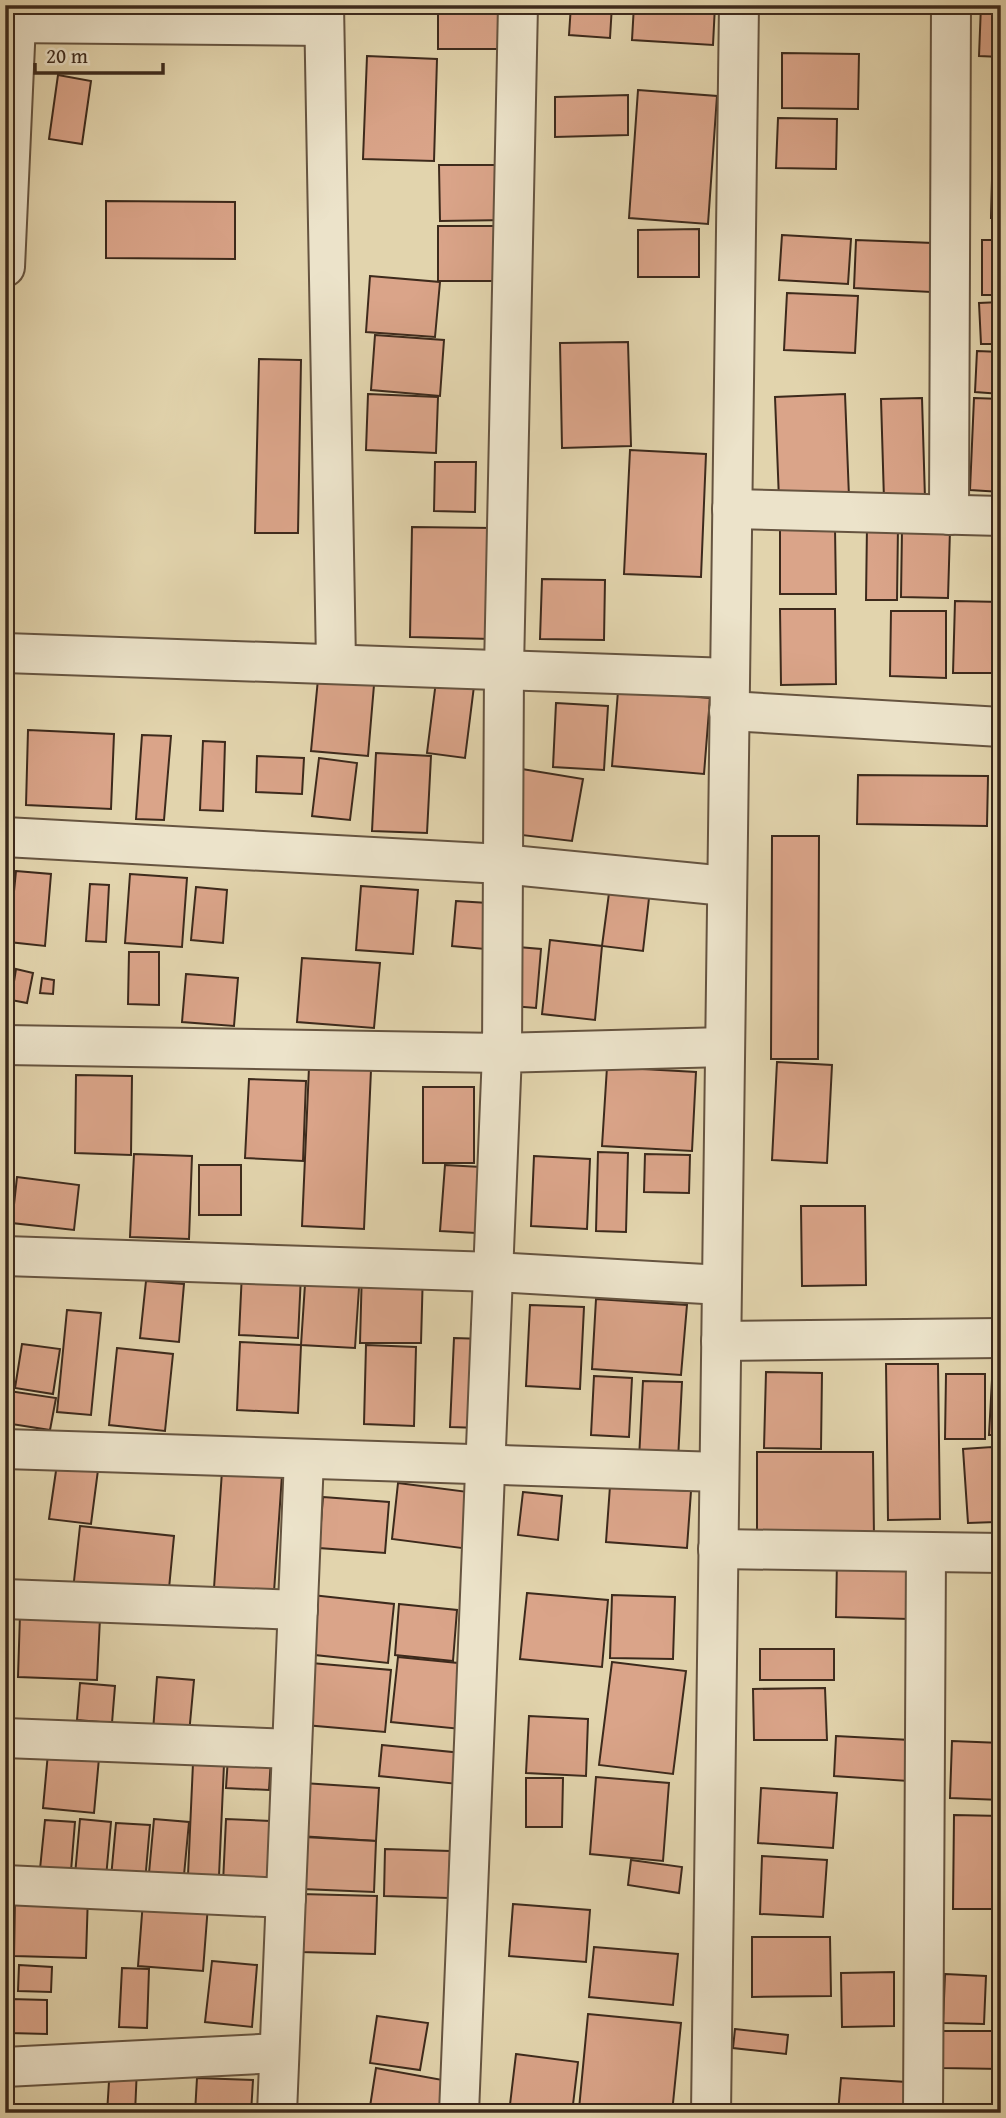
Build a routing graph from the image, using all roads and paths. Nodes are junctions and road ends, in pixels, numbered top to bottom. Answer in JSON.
{"nodes":[{"id":1,"x":518,"y":5,"type":"edge"},
{"id":2,"x":738,"y":5,"type":"edge"},
{"id":3,"x":951,"y":5,"type":"edge"},
{"id":4,"x":324,"y":15,"type":"edge"},
{"id":5,"x":10,"y":23,"type":"edge"},
{"id":6,"x":5,"y":267,"type":"edge"},
{"id":7,"x":732,"y":509,"type":"junction"},
{"id":8,"x":949,"y":515,"type":"junction"},
{"id":9,"x":1001,"y":516,"type":"edge"},
{"id":10,"x":5,"y":653,"type":"edge"},
{"id":11,"x":336,"y":662,"type":"junction"},
{"id":12,"x":504,"y":669,"type":"junction"},
{"id":13,"x":730,"y":695,"type":"junction"},
{"id":14,"x":1001,"y":727,"type":"edge"},
{"id":15,"x":5,"y":837,"type":"edge"},
{"id":16,"x":502,"y":864,"type":"junction"},
{"id":17,"x":726,"y":886,"type":"junction"},
{"id":18,"x":5,"y":1045,"type":"edge"},
{"id":19,"x":725,"y":1047,"type":"junction"},
{"id":20,"x":502,"y":1053,"type":"junction"},
{"id":21,"x":5,"y":1256,"type":"edge"},
{"id":22,"x":494,"y":1272,"type":"junction"},
{"id":23,"x":722,"y":1285,"type":"junction"},
{"id":24,"x":1001,"y":1338,"type":"edge"},
{"id":25,"x":721,"y":1341,"type":"junction"},
{"id":26,"x":5,"y":1449,"type":"edge"},
{"id":27,"x":304,"y":1459,"type":"junction"},
{"id":28,"x":486,"y":1465,"type":"junction"},
{"id":29,"x":719,"y":1472,"type":"junction"},
{"id":30,"x":719,"y":1549,"type":"junction"},
{"id":31,"x":926,"y":1552,"type":"junction"},
{"id":32,"x":1001,"y":1553,"type":"edge"},
{"id":33,"x":5,"y":1599,"type":"edge"},
{"id":34,"x":298,"y":1610,"type":"junction"},
{"id":35,"x":5,"y":1738,"type":"edge"},
{"id":36,"x":292,"y":1749,"type":"junction"},
{"id":37,"x":5,"y":1885,"type":"edge"},
{"id":38,"x":286,"y":1898,"type":"junction"},
{"id":39,"x":279,"y":2053,"type":"junction"},
{"id":40,"x":5,"y":2067,"type":"edge"},
{"id":41,"x":277,"y":2113,"type":"edge"},
{"id":42,"x":459,"y":2113,"type":"edge"},
{"id":43,"x":711,"y":2113,"type":"edge"},
{"id":44,"x":923,"y":2113,"type":"edge"}],
"edges":[{"from":1,"to":12,"type":"street"},
{"from":2,"to":7,"type":"street"},
{"from":3,"to":8,"type":"street"},
{"from":4,"to":5,"type":"street"},
{"from":4,"to":11,"type":"street"},
{"from":5,"to":6,"type":"street"},
{"from":7,"to":8,"type":"street"},
{"from":7,"to":13,"type":"street"},
{"from":8,"to":9,"type":"street"},
{"from":10,"to":11,"type":"street"},
{"from":11,"to":12,"type":"street"},
{"from":12,"to":13,"type":"street"},
{"from":12,"to":16,"type":"street"},
{"from":13,"to":14,"type":"street"},
{"from":13,"to":17,"type":"street"},
{"from":15,"to":16,"type":"street"},
{"from":16,"to":17,"type":"street"},
{"from":16,"to":20,"type":"street"},
{"from":17,"to":19,"type":"street"},
{"from":18,"to":20,"type":"street"},
{"from":19,"to":20,"type":"street"},
{"from":19,"to":23,"type":"street"},
{"from":20,"to":22,"type":"street"},
{"from":21,"to":22,"type":"street"},
{"from":22,"to":23,"type":"street"},
{"from":22,"to":28,"type":"street"},
{"from":23,"to":25,"type":"street"},
{"from":24,"to":25,"type":"street"},
{"from":25,"to":29,"type":"street"},
{"from":26,"to":27,"type":"street"},
{"from":27,"to":28,"type":"street"},
{"from":27,"to":34,"type":"street"},
{"from":28,"to":29,"type":"street"},
{"from":28,"to":42,"type":"street"},
{"from":29,"to":30,"type":"street"},
{"from":30,"to":31,"type":"street"},
{"from":30,"to":43,"type":"street"},
{"from":31,"to":32,"type":"street"},
{"from":31,"to":44,"type":"street"},
{"from":33,"to":34,"type":"street"},
{"from":34,"to":36,"type":"street"},
{"from":35,"to":36,"type":"street"},
{"from":36,"to":38,"type":"street"},
{"from":37,"to":38,"type":"street"},
{"from":38,"to":39,"type":"street"},
{"from":39,"to":40,"type":"street"},
{"from":39,"to":41,"type":"street"}]}
